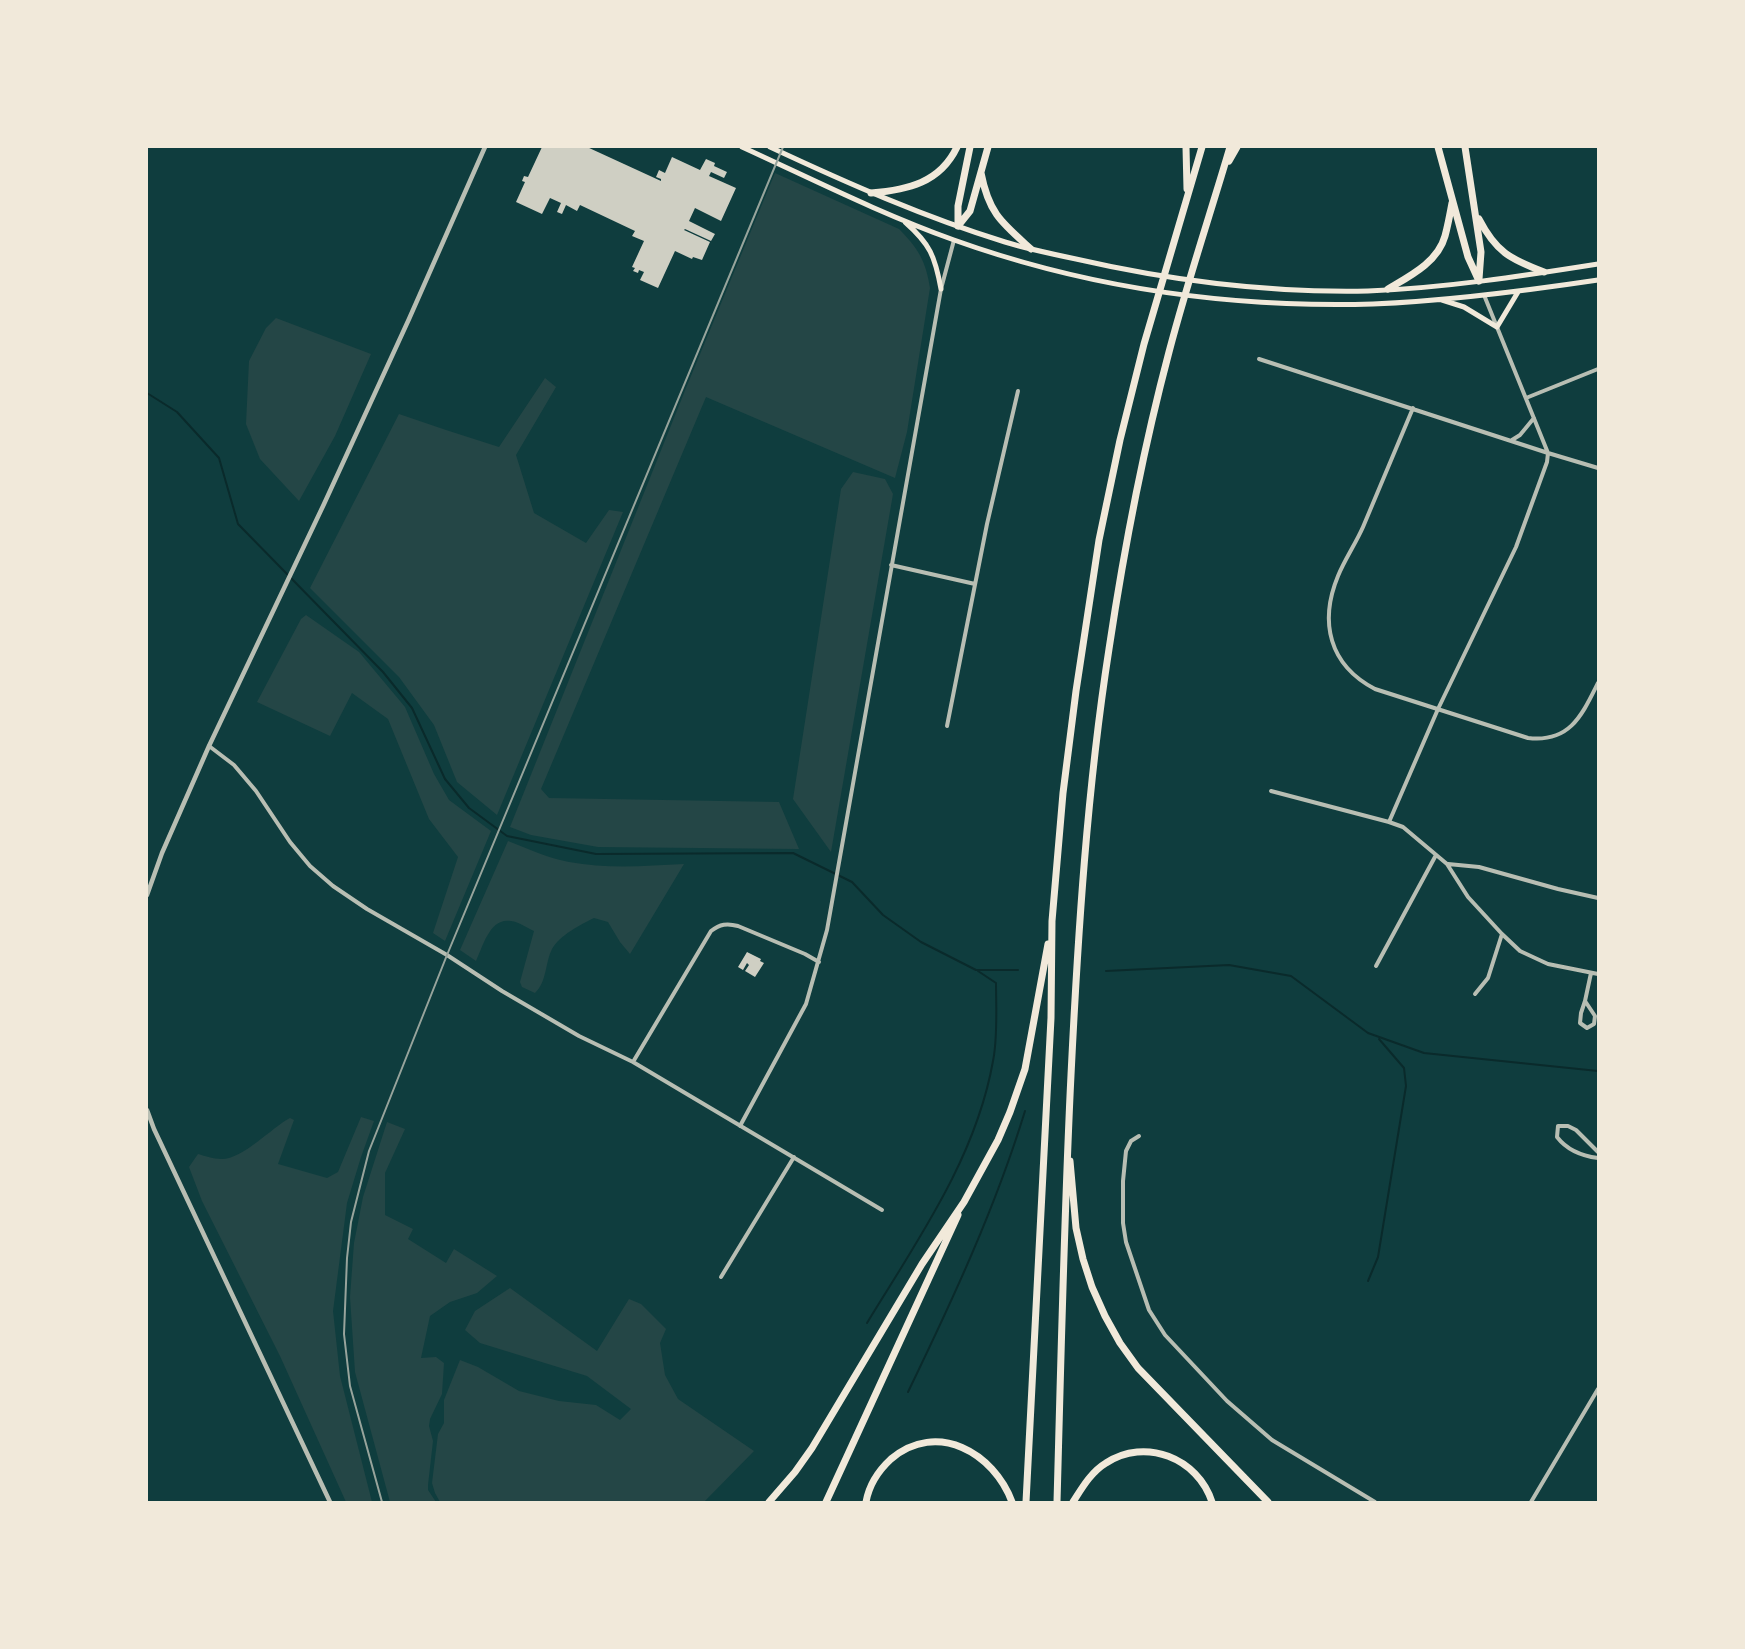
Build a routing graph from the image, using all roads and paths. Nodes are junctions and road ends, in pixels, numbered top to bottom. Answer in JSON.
{"nodes":[{"id":1,"x":485,"y":147,"type":"edge"},
{"id":2,"x":742,"y":147,"type":"edge"},
{"id":3,"x":770,"y":147,"type":"edge"},
{"id":4,"x":957,"y":147,"type":"edge"},
{"id":5,"x":970,"y":147,"type":"edge"},
{"id":6,"x":988,"y":147,"type":"edge"},
{"id":7,"x":1186,"y":147,"type":"edge"},
{"id":8,"x":1203,"y":147,"type":"edge"},
{"id":9,"x":1230,"y":147,"type":"edge"},
{"id":10,"x":1237,"y":147,"type":"edge"},
{"id":11,"x":1438,"y":147,"type":"edge"},
{"id":12,"x":1465,"y":147,"type":"edge"},
{"id":13,"x":1223,"y":171,"type":"junction"},
{"id":14,"x":981,"y":172,"type":"junction"},
{"id":15,"x":871,"y":193,"type":"junction"},
{"id":16,"x":1187,"y":198,"type":"junction"},
{"id":17,"x":1452,"y":201,"type":"junction"},
{"id":18,"x":1476,"y":215,"type":"junction"},
{"id":19,"x":901,"y":218,"type":"junction"},
{"id":20,"x":958,"y":226,"type":"junction"},
{"id":21,"x":954,"y":240,"type":"junction"},
{"id":22,"x":1031,"y":249,"type":"junction"},
{"id":23,"x":1598,"y":264,"type":"edge"},
{"id":24,"x":1544,"y":272,"type":"junction"},
{"id":25,"x":1598,"y":280,"type":"edge"},
{"id":26,"x":1479,"y":281,"type":"junction"},
{"id":27,"x":941,"y":289,"type":"junction"},
{"id":28,"x":1388,"y":289,"type":"junction"},
{"id":29,"x":1518,"y":292,"type":"junction"},
{"id":30,"x":1484,"y":295,"type":"junction"},
{"id":31,"x":1438,"y":299,"type":"junction"},
{"id":32,"x":1497,"y":327,"type":"junction"},
{"id":33,"x":1259,"y":359,"type":"dead end"},
{"id":34,"x":1598,"y":369,"type":"edge"},
{"id":35,"x":1018,"y":391,"type":"dead end"},
{"id":36,"x":1526,"y":398,"type":"junction"},
{"id":37,"x":1413,"y":408,"type":"junction"},
{"id":38,"x":1534,"y":418,"type":"junction"},
{"id":39,"x":1512,"y":440,"type":"junction"},
{"id":40,"x":1548,"y":453,"type":"junction"},
{"id":41,"x":1598,"y":468,"type":"edge"},
{"id":42,"x":891,"y":565,"type":"junction"},
{"id":43,"x":975,"y":584,"type":"junction"},
{"id":44,"x":1598,"y":683,"type":"edge"},
{"id":45,"x":1438,"y":709,"type":"junction"},
{"id":46,"x":947,"y":726,"type":"dead end"},
{"id":47,"x":209,"y":746,"type":"junction"},
{"id":48,"x":1271,"y":791,"type":"dead end"},
{"id":49,"x":1389,"y":822,"type":"junction"},
{"id":50,"x":1436,"y":855,"type":"junction"},
{"id":51,"x":1447,"y":864,"type":"junction"},
{"id":52,"x":147,"y":895,"type":"edge"},
{"id":53,"x":1598,"y":898,"type":"edge"},
{"id":54,"x":1052,"y":921,"type":"junction"},
{"id":55,"x":1502,"y":934,"type":"junction"},
{"id":56,"x":819,"y":962,"type":"junction"},
{"id":57,"x":1376,"y":966,"type":"dead end"},
{"id":58,"x":1591,"y":973,"type":"junction"},
{"id":59,"x":1598,"y":974,"type":"edge"},
{"id":60,"x":1475,"y":994,"type":"dead end"},
{"id":61,"x":1585,"y":1001,"type":"junction"},
{"id":62,"x":633,"y":1062,"type":"junction"},
{"id":63,"x":147,"y":1110,"type":"edge"},
{"id":64,"x":740,"y":1126,"type":"junction"},
{"id":65,"x":1068,"y":1136,"type":"junction"},
{"id":66,"x":1139,"y":1136,"type":"dead end"},
{"id":67,"x":1598,"y":1152,"type":"edge"},
{"id":68,"x":794,"y":1157,"type":"junction"},
{"id":69,"x":1598,"y":1158,"type":"edge"},
{"id":70,"x":964,"y":1202,"type":"junction"},
{"id":71,"x":882,"y":1210,"type":"dead end"},
{"id":72,"x":720,"y":1277,"type":"dead end"},
{"id":73,"x":1598,"y":1389,"type":"edge"},
{"id":74,"x":330,"y":1502,"type":"edge"},
{"id":75,"x":769,"y":1502,"type":"edge"},
{"id":76,"x":826,"y":1502,"type":"edge"},
{"id":77,"x":866,"y":1502,"type":"edge"},
{"id":78,"x":1012,"y":1502,"type":"edge"},
{"id":79,"x":1026,"y":1502,"type":"edge"},
{"id":80,"x":1057,"y":1502,"type":"edge"},
{"id":81,"x":1073,"y":1502,"type":"edge"},
{"id":82,"x":1212,"y":1502,"type":"edge"},
{"id":83,"x":1268,"y":1502,"type":"edge"},
{"id":84,"x":1375,"y":1502,"type":"edge"},
{"id":85,"x":1531,"y":1502,"type":"edge"}],
"edges":[{"from":1,"to":47,"type":"street"},
{"from":2,"to":19,"type":"main road"},
{"from":3,"to":15,"type":"main road"},
{"from":4,"to":15,"type":"highway"},
{"from":5,"to":20,"type":"highway"},
{"from":6,"to":14,"type":"highway"},
{"from":7,"to":16,"type":"highway"},
{"from":8,"to":16,"type":"highway"},
{"from":9,"to":13,"type":"highway"},
{"from":10,"to":13,"type":"highway"},
{"from":11,"to":17,"type":"highway"},
{"from":12,"to":18,"type":"highway"},
{"from":13,"to":65,"type":"highway"},
{"from":14,"to":20,"type":"highway"},
{"from":14,"to":22,"type":"highway"},
{"from":15,"to":20,"type":"main road"},
{"from":16,"to":54,"type":"highway"},
{"from":17,"to":26,"type":"highway"},
{"from":17,"to":28,"type":"highway"},
{"from":18,"to":24,"type":"highway"},
{"from":18,"to":26,"type":"highway"},
{"from":19,"to":21,"type":"main road"},
{"from":19,"to":27,"type":"main road"},
{"from":20,"to":21,"type":"main road"},
{"from":20,"to":22,"type":"main road"},
{"from":21,"to":27,"type":"street"},
{"from":21,"to":31,"type":"main road"},
{"from":22,"to":28,"type":"main road"},
{"from":23,"to":24,"type":"main road"},
{"from":24,"to":26,"type":"main road"},
{"from":25,"to":29,"type":"main road"},
{"from":26,"to":28,"type":"main road"},
{"from":26,"to":30,"type":"main road"},
{"from":27,"to":42,"type":"street"},
{"from":29,"to":30,"type":"main road"},
{"from":29,"to":32,"type":"main road"},
{"from":30,"to":31,"type":"main road"},
{"from":30,"to":32,"type":"street"},
{"from":31,"to":32,"type":"main road"},
{"from":32,"to":36,"type":"street"},
{"from":33,"to":37,"type":"street"},
{"from":34,"to":36,"type":"street"},
{"from":35,"to":43,"type":"street"},
{"from":36,"to":38,"type":"street"},
{"from":37,"to":39,"type":"street"},
{"from":37,"to":45,"type":"street"},
{"from":38,"to":39,"type":"street"},
{"from":38,"to":40,"type":"street"},
{"from":39,"to":40,"type":"street"},
{"from":40,"to":41,"type":"street"},
{"from":40,"to":45,"type":"street"},
{"from":42,"to":43,"type":"street"},
{"from":42,"to":56,"type":"street"},
{"from":43,"to":46,"type":"street"},
{"from":44,"to":45,"type":"street"},
{"from":45,"to":49,"type":"street"},
{"from":47,"to":52,"type":"street"},
{"from":47,"to":62,"type":"street"},
{"from":48,"to":49,"type":"street"},
{"from":49,"to":50,"type":"street"},
{"from":50,"to":51,"type":"street"},
{"from":50,"to":57,"type":"street"},
{"from":51,"to":53,"type":"street"},
{"from":51,"to":55,"type":"street"},
{"from":54,"to":70,"type":"highway"},
{"from":54,"to":79,"type":"highway"},
{"from":55,"to":58,"type":"street"},
{"from":55,"to":60,"type":"street"},
{"from":56,"to":62,"type":"street"},
{"from":56,"to":64,"type":"street"},
{"from":58,"to":59,"type":"street"},
{"from":58,"to":61,"type":"street"},
{"from":61,"to":61,"type":"street"},
{"from":62,"to":64,"type":"street"},
{"from":63,"to":74,"type":"street"},
{"from":64,"to":68,"type":"street"},
{"from":65,"to":80,"type":"highway"},
{"from":65,"to":83,"type":"highway"},
{"from":66,"to":84,"type":"street"},
{"from":67,"to":69,"type":"street"},
{"from":68,"to":71,"type":"street"},
{"from":68,"to":72,"type":"street"},
{"from":70,"to":75,"type":"highway"},
{"from":70,"to":76,"type":"highway"},
{"from":73,"to":85,"type":"street"},
{"from":77,"to":78,"type":"highway"},
{"from":81,"to":82,"type":"highway"}]}
